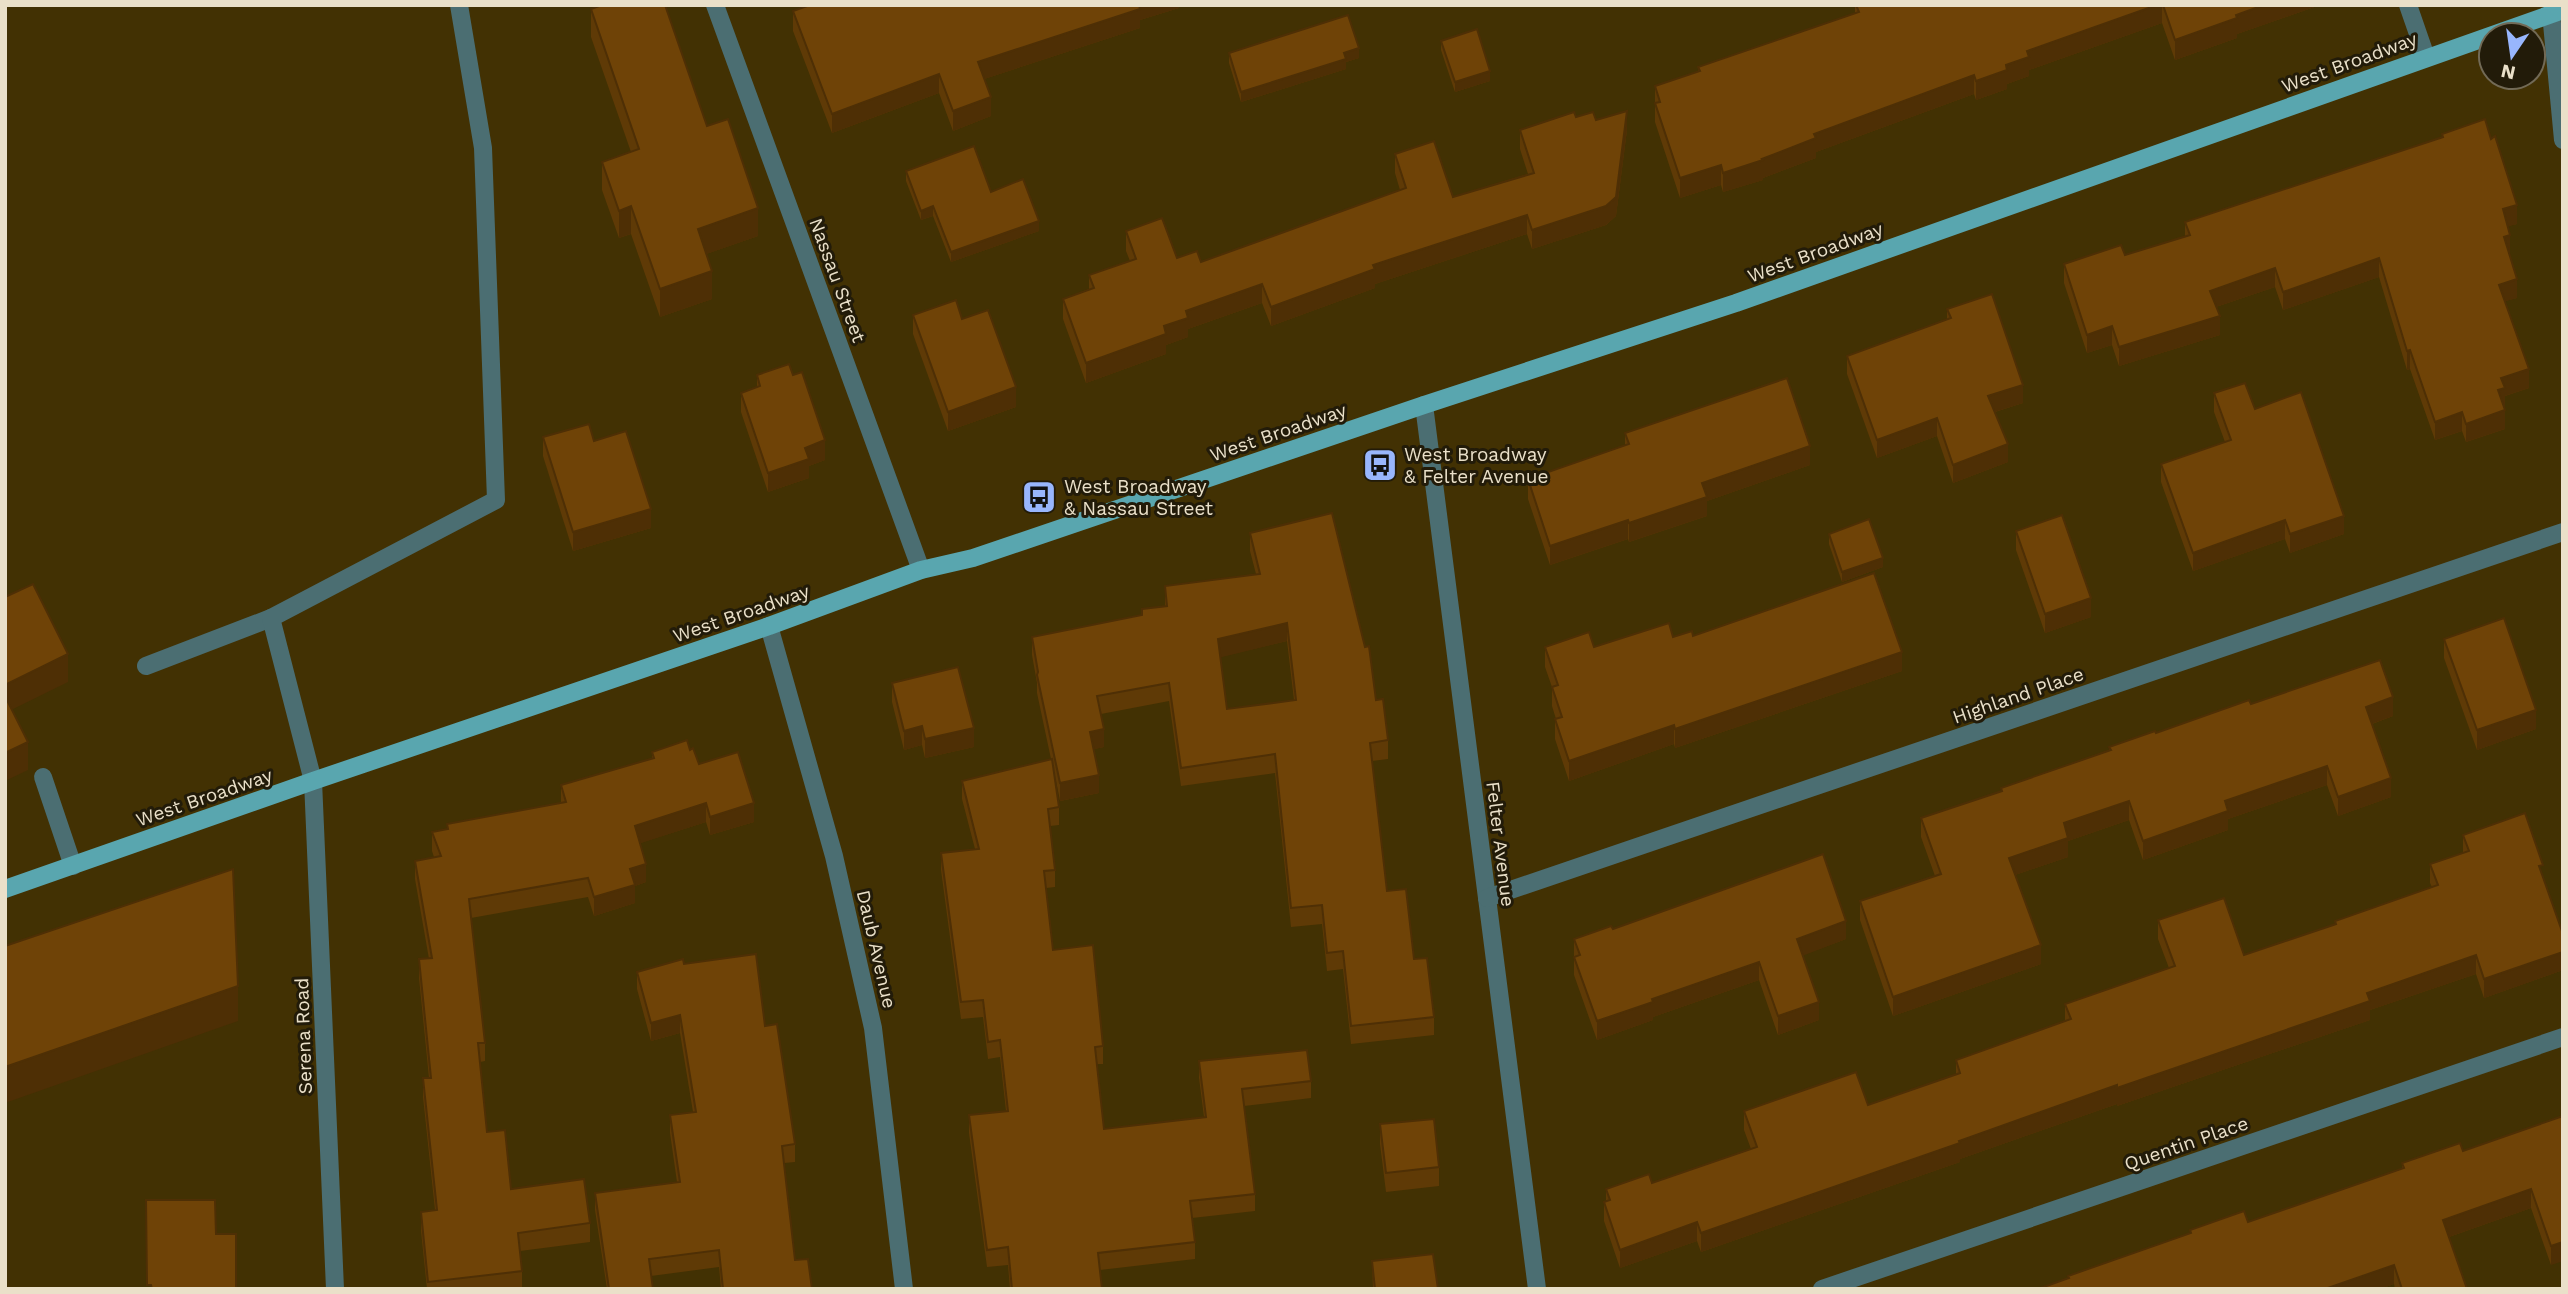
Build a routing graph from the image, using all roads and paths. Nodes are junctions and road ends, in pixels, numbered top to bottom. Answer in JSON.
{"nodes":[{"id":1,"x":459,"y":5,"type":"edge"},
{"id":2,"x":715,"y":5,"type":"edge"},
{"id":3,"x":2408,"y":5,"type":"edge"},
{"id":4,"x":2557,"y":12,"type":"edge"},
{"id":5,"x":2426,"y":57,"type":"junction"},
{"id":6,"x":2563,"y":139,"type":"edge"},
{"id":7,"x":1424,"y":405,"type":"junction"},
{"id":8,"x":2563,"y":532,"type":"edge"},
{"id":9,"x":921,"y":570,"type":"junction"},
{"id":10,"x":271,"y":618,"type":"junction"},
{"id":11,"x":769,"y":626,"type":"junction"},
{"id":12,"x":146,"y":666,"type":"dead end"},
{"id":13,"x":43,"y":777,"type":"dead end"},
{"id":14,"x":313,"y":781,"type":"junction"},
{"id":15,"x":73,"y":866,"type":"junction"},
{"id":16,"x":5,"y":889,"type":"edge"},
{"id":17,"x":1487,"y":898,"type":"junction"},
{"id":18,"x":2563,"y":1037,"type":"edge"},
{"id":19,"x":335,"y":1289,"type":"edge"},
{"id":20,"x":904,"y":1289,"type":"edge"},
{"id":21,"x":1537,"y":1289,"type":"edge"},
{"id":22,"x":1822,"y":1289,"type":"edge"}],
"edges":[{"from":1,"to":10,"type":"street"},
{"from":2,"to":9,"type":"street","name":"Nassau Street"},
{"from":3,"to":5,"type":"street"},
{"from":4,"to":5,"type":"main road","name":"West Broadway"},
{"from":4,"to":6,"type":"street"},
{"from":5,"to":7,"type":"main road","name":"West Broadway"},
{"from":7,"to":9,"type":"main road","name":"West Broadway"},
{"from":7,"to":17,"type":"street","name":"Felter Avenue"},
{"from":8,"to":17,"type":"street","name":"Highland Place"},
{"from":9,"to":11,"type":"main road","name":"West Broadway"},
{"from":10,"to":12,"type":"street"},
{"from":10,"to":14,"type":"street","name":"Serena Road"},
{"from":11,"to":14,"type":"main road","name":"West Broadway"},
{"from":11,"to":20,"type":"street","name":"Daub Avenue"},
{"from":13,"to":15,"type":"street"},
{"from":14,"to":15,"type":"main road","name":"West Broadway"},
{"from":14,"to":19,"type":"street","name":"Serena Road"},
{"from":15,"to":16,"type":"main road","name":"West Broadway"},
{"from":17,"to":21,"type":"street","name":"Felter Avenue"},
{"from":18,"to":22,"type":"street","name":"Quentin Place"}]}
